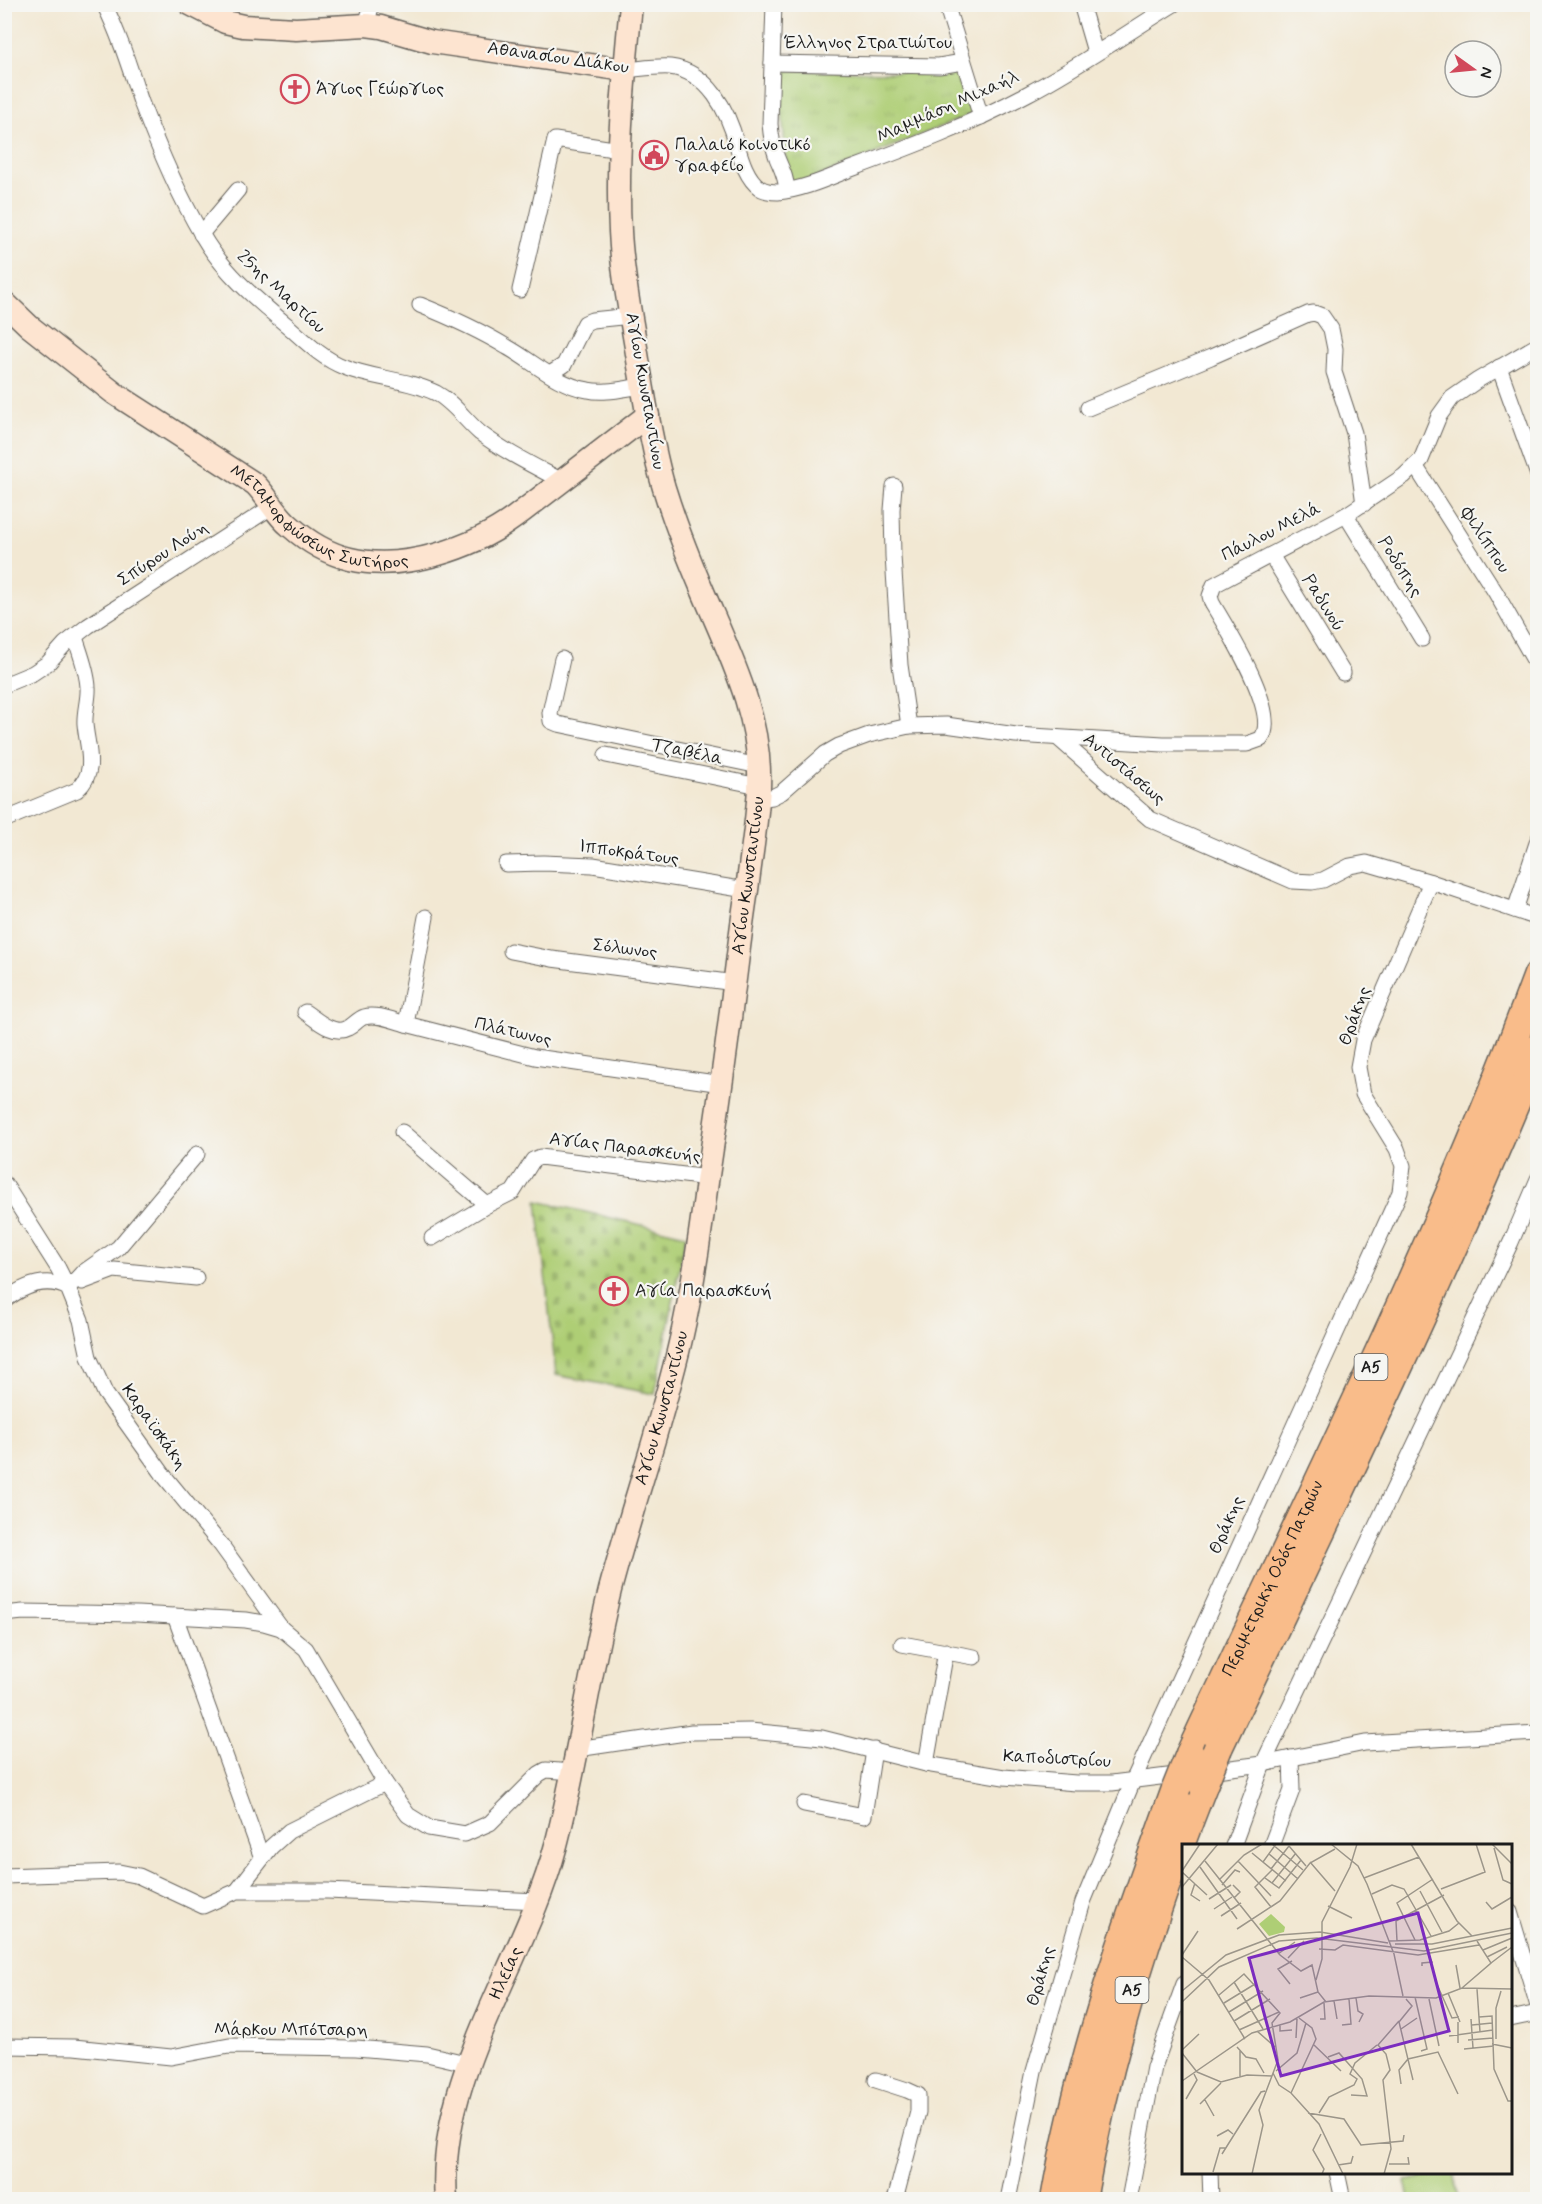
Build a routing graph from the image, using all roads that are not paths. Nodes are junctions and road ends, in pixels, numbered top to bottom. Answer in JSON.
{"nodes":[{"id":1,"x":104,"y":4,"type":"edge"},
{"id":2,"x":190,"y":4,"type":"edge"},
{"id":3,"x":631,"y":4,"type":"edge"},
{"id":4,"x":774,"y":4,"type":"edge"},
{"id":5,"x":946,"y":4,"type":"edge"},
{"id":6,"x":1081,"y":4,"type":"edge"},
{"id":7,"x":1174,"y":4,"type":"edge"},
{"id":8,"x":369,"y":15,"type":"edge"},
{"id":9,"x":1095,"y":52,"type":"junction"},
{"id":10,"x":963,"y":62,"type":"junction"},
{"id":11,"x":772,"y":63,"type":"junction"},
{"id":12,"x":625,"y":70,"type":"junction"},
{"id":13,"x":981,"y":117,"type":"junction"},
{"id":14,"x":620,"y":150,"type":"junction"},
{"id":15,"x":739,"y":154,"type":"joint"},
{"id":16,"x":238,"y":190,"type":"dead end"},
{"id":17,"x":787,"y":190,"type":"junction"},
{"id":18,"x":201,"y":234,"type":"junction"},
{"id":19,"x":519,"y":290,"type":"dead end"},
{"id":20,"x":4,"y":302,"type":"edge"},
{"id":21,"x":420,"y":305,"type":"dead end"},
{"id":22,"x":631,"y":316,"type":"junction"},
{"id":23,"x":1538,"y":345,"type":"edge"},
{"id":24,"x":1499,"y":367,"type":"junction"},
{"id":25,"x":550,"y":374,"type":"junction"},
{"id":26,"x":643,"y":386,"type":"junction"},
{"id":27,"x":1088,"y":408,"type":"dead end"},
{"id":28,"x":648,"y":415,"type":"junction"},
{"id":29,"x":1416,"y":467,"type":"junction"},
{"id":30,"x":1538,"y":475,"type":"edge"},
{"id":31,"x":562,"y":481,"type":"junction"},
{"id":32,"x":894,"y":486,"type":"dead end"},
{"id":33,"x":1364,"y":504,"type":"junction"},
{"id":34,"x":273,"y":506,"type":"junction"},
{"id":35,"x":1346,"y":515,"type":"junction"},
{"id":36,"x":1271,"y":555,"type":"junction"},
{"id":37,"x":75,"y":637,"type":"junction"},
{"id":38,"x":1422,"y":639,"type":"dead end"},
{"id":39,"x":562,"y":659,"type":"dead end"},
{"id":40,"x":1538,"y":667,"type":"edge"},
{"id":41,"x":1343,"y":673,"type":"dead end"},
{"id":42,"x":4,"y":685,"type":"edge"},
{"id":43,"x":909,"y":726,"type":"junction"},
{"id":44,"x":1058,"y":738,"type":"junction"},
{"id":45,"x":606,"y":755,"type":"dead end"},
{"id":46,"x":759,"y":784,"type":"junction"},
{"id":47,"x":4,"y":820,"type":"edge"},
{"id":48,"x":1538,"y":840,"type":"edge"},
{"id":49,"x":506,"y":864,"type":"dead end"},
{"id":50,"x":1431,"y":882,"type":"junction"},
{"id":51,"x":747,"y":890,"type":"junction"},
{"id":52,"x":1515,"y":910,"type":"junction"},
{"id":53,"x":426,"y":917,"type":"dead end"},
{"id":54,"x":1538,"y":918,"type":"edge"},
{"id":55,"x":511,"y":951,"type":"dead end"},
{"id":56,"x":1538,"y":975,"type":"edge"},
{"id":57,"x":735,"y":983,"type":"junction"},
{"id":58,"x":305,"y":1012,"type":"dead end"},
{"id":59,"x":406,"y":1024,"type":"junction"},
{"id":60,"x":1538,"y":1048,"type":"edge"},
{"id":61,"x":722,"y":1084,"type":"junction"},
{"id":62,"x":402,"y":1132,"type":"dead end"},
{"id":63,"x":197,"y":1154,"type":"dead end"},
{"id":64,"x":708,"y":1178,"type":"junction"},
{"id":65,"x":1538,"y":1179,"type":"edge"},
{"id":66,"x":4,"y":1183,"type":"edge"},
{"id":67,"x":487,"y":1205,"type":"junction"},
{"id":68,"x":432,"y":1238,"type":"dead end"},
{"id":69,"x":196,"y":1278,"type":"dead end"},
{"id":70,"x":68,"y":1288,"type":"junction"},
{"id":71,"x":4,"y":1302,"type":"edge"},
{"id":72,"x":4,"y":1614,"type":"edge"},
{"id":73,"x":175,"y":1616,"type":"junction"},
{"id":74,"x":281,"y":1628,"type":"junction"},
{"id":75,"x":902,"y":1644,"type":"dead end"},
{"id":76,"x":946,"y":1651,"type":"junction"},
{"id":77,"x":974,"y":1657,"type":"dead end"},
{"id":78,"x":1538,"y":1733,"type":"edge"},
{"id":79,"x":578,"y":1749,"type":"junction"},
{"id":80,"x":874,"y":1750,"type":"junction"},
{"id":81,"x":1291,"y":1758,"type":"junction"},
{"id":82,"x":926,"y":1764,"type":"junction"},
{"id":83,"x":1263,"y":1764,"type":"junction"},
{"id":84,"x":574,"y":1772,"type":"junction"},
{"id":85,"x":1133,"y":1781,"type":"junction"},
{"id":86,"x":385,"y":1783,"type":"junction"},
{"id":87,"x":1190,"y":1787,"type":"junction"},
{"id":88,"x":804,"y":1804,"type":"dead end"},
{"id":89,"x":1233,"y":1844,"type":"edge"},
{"id":90,"x":1271,"y":1844,"type":"edge"},
{"id":91,"x":262,"y":1858,"type":"junction"},
{"id":92,"x":4,"y":1876,"type":"edge"},
{"id":93,"x":237,"y":1891,"type":"junction"},
{"id":94,"x":538,"y":1901,"type":"junction"},
{"id":95,"x":1512,"y":1919,"type":"edge"},
{"id":96,"x":1182,"y":1990,"type":"edge"},
{"id":97,"x":1538,"y":2006,"type":"edge"},
{"id":98,"x":1538,"y":2013,"type":"edge"},
{"id":99,"x":1512,"y":2019,"type":"edge"},
{"id":100,"x":4,"y":2046,"type":"edge"},
{"id":101,"x":470,"y":2064,"type":"junction"},
{"id":102,"x":876,"y":2080,"type":"dead end"},
{"id":103,"x":1210,"y":2174,"type":"edge"},
{"id":104,"x":1337,"y":2174,"type":"edge"},
{"id":105,"x":446,"y":2199,"type":"edge"},
{"id":106,"x":895,"y":2199,"type":"edge"},
{"id":107,"x":1008,"y":2199,"type":"edge"},
{"id":108,"x":1055,"y":2199,"type":"edge"},
{"id":109,"x":1082,"y":2199,"type":"edge"},
{"id":110,"x":1129,"y":2199,"type":"edge"},
{"id":111,"x":1211,"y":2199,"type":"edge"},
{"id":112,"x":1343,"y":2199,"type":"edge"}],
"edges":[{"from":1,"to":18,"type":"street","name":"25ης Μαρτίου"},
{"from":2,"to":8,"type":"main road","name":"Αθανασίου Διάκου"},
{"from":3,"to":12,"type":"main road","name":"Αγίου Κωνσταντίνου"},
{"from":4,"to":11,"type":"street"},
{"from":5,"to":10,"type":"street"},
{"from":6,"to":9,"type":"street"},
{"from":7,"to":9,"type":"street","name":"Μαμμάση Μιχαήλ"},
{"from":8,"to":12,"type":"main road","name":"Αθανασίου Διάκου"},
{"from":9,"to":13,"type":"street","name":"Μαμμάση Μιχαήλ"},
{"from":10,"to":11,"type":"street","name":"Έλληνος Στρατιώτου"},
{"from":10,"to":13,"type":"street"},
{"from":11,"to":17,"type":"street"},
{"from":12,"to":14,"type":"main road","name":"Αγίου Κωνσταντίνου"},
{"from":12,"to":15,"type":"street","name":"Αθανασίου Διάκου"},
{"from":13,"to":17,"type":"street","name":"Μαμμάση Μιχαήλ"},
{"from":14,"to":19,"type":"street"},
{"from":14,"to":22,"type":"main road","name":"Αγίου Κωνσταντίνου"},
{"from":15,"to":17,"type":"street","name":"Μαμμάση Μιχαήλ"},
{"from":16,"to":18,"type":"street"},
{"from":18,"to":31,"type":"street","name":"25ης Μαρτίου"},
{"from":20,"to":34,"type":"main road","name":"Μεταμορφώσεως Σωτήρος"},
{"from":21,"to":25,"type":"street"},
{"from":22,"to":25,"type":"street"},
{"from":22,"to":26,"type":"main road","name":"Αγίου Κωνσταντίνου"},
{"from":23,"to":24,"type":"street","name":"Πάυλου Μελά"},
{"from":24,"to":29,"type":"street","name":"Πάυλου Μελά"},
{"from":24,"to":30,"type":"street"},
{"from":25,"to":26,"type":"street"},
{"from":26,"to":28,"type":"main road","name":"Αγίου Κωνσταντίνου"},
{"from":27,"to":33,"type":"street"},
{"from":28,"to":31,"type":"main road","name":"Μεταμορφώσεως Σωτήρος"},
{"from":28,"to":46,"type":"main road","name":"Αγίου Κωνσταντίνου"},
{"from":29,"to":33,"type":"street","name":"Πάυλου Μελά"},
{"from":29,"to":40,"type":"street","name":"Φιλίππου"},
{"from":31,"to":34,"type":"main road","name":"Μεταμορφώσεως Σωτήρος"},
{"from":32,"to":43,"type":"street"},
{"from":33,"to":35,"type":"street","name":"Πάυλου Μελά"},
{"from":34,"to":37,"type":"street","name":"Σπύρου Λούη"},
{"from":35,"to":36,"type":"street","name":"Πάυλου Μελά"},
{"from":35,"to":38,"type":"street","name":"Ροδόπης"},
{"from":36,"to":41,"type":"street","name":"Ραδινού"},
{"from":36,"to":44,"type":"street","name":"Πάυλου Μελά"},
{"from":37,"to":42,"type":"street","name":"Σπύρου Λούη"},
{"from":37,"to":47,"type":"street"},
{"from":39,"to":46,"type":"street"},
{"from":43,"to":44,"type":"street","name":"Αντιστάσεως"},
{"from":43,"to":46,"type":"street","name":"Αντιστάσεως"},
{"from":44,"to":50,"type":"street","name":"Αντιστάσεως"},
{"from":45,"to":46,"type":"street","name":"Τζαβέλα"},
{"from":46,"to":51,"type":"main road","name":"Αγίου Κωνσταντίνου"},
{"from":48,"to":52,"type":"street"},
{"from":49,"to":51,"type":"street","name":"Ιπποκράτους"},
{"from":50,"to":52,"type":"street","name":"Αντιστάσεως"},
{"from":50,"to":85,"type":"street","name":"Θράκης"},
{"from":51,"to":57,"type":"main road","name":"Αγίου Κωνσταντίνου"},
{"from":52,"to":54,"type":"street","name":"Αντιστάσεως"},
{"from":53,"to":59,"type":"street"},
{"from":55,"to":57,"type":"street","name":"Σόλωνος"},
{"from":56,"to":87,"type":"highway","name":"Περιμετρική Οδός Πατρών","number":"Α5","bridge":true},
{"from":57,"to":61,"type":"main road","name":"Αγίου Κωνσταντίνου"},
{"from":58,"to":59,"type":"street","name":"Πλάτωνος"},
{"from":59,"to":61,"type":"street","name":"Πλάτωνος"},
{"from":60,"to":87,"type":"highway","name":"Περιμετρική Οδός Πατρών","number":"Α5","bridge":true},
{"from":61,"to":64,"type":"main road","name":"Αγίου Κωνσταντίνου"},
{"from":62,"to":67,"type":"street"},
{"from":63,"to":70,"type":"street"},
{"from":64,"to":67,"type":"street","name":"Αγίας Παρασκευής"},
{"from":64,"to":79,"type":"main road","name":"Αγίου Κωνσταντίνου"},
{"from":65,"to":83,"type":"street"},
{"from":66,"to":70,"type":"street","name":"Καραϊσκάκη"},
{"from":67,"to":68,"type":"street","name":"Αγίας Παρασκευής"},
{"from":69,"to":70,"type":"street"},
{"from":70,"to":71,"type":"street"},
{"from":70,"to":74,"type":"street","name":"Καραϊσκάκη"},
{"from":72,"to":73,"type":"street"},
{"from":73,"to":74,"type":"street"},
{"from":73,"to":91,"type":"street"},
{"from":74,"to":86,"type":"street"},
{"from":75,"to":76,"type":"street"},
{"from":76,"to":77,"type":"street"},
{"from":76,"to":82,"type":"street"},
{"from":78,"to":81,"type":"street","name":"Καποδιστρίου"},
{"from":79,"to":80,"type":"street","name":"Καποδιστρίου"},
{"from":79,"to":84,"type":"main road","name":"Ηλείας"},
{"from":80,"to":82,"type":"street","name":"Καποδιστρίου"},
{"from":80,"to":88,"type":"street"},
{"from":81,"to":83,"type":"street","name":"Καποδιστρίου"},
{"from":81,"to":90,"type":"street"},
{"from":82,"to":85,"type":"street","name":"Καποδιστρίου"},
{"from":83,"to":85,"type":"street","name":"Καποδιστρίου"},
{"from":83,"to":89,"type":"street"},
{"from":84,"to":86,"type":"street"},
{"from":84,"to":94,"type":"main road","name":"Ηλείας"},
{"from":85,"to":107,"type":"street","name":"Θράκης"},
{"from":86,"to":91,"type":"street"},
{"from":87,"to":108,"type":"highway","name":"Περιμετρική Οδός Πατρών","number":"Α5"},
{"from":87,"to":109,"type":"highway","name":"Περιμετρική Οδός Πατρών","number":"Α5"},
{"from":91,"to":93,"type":"street"},
{"from":92,"to":93,"type":"street"},
{"from":93,"to":94,"type":"street"},
{"from":94,"to":101,"type":"main road","name":"Ηλείας"},
{"from":95,"to":97,"type":"street"},
{"from":96,"to":110,"type":"street"},
{"from":98,"to":99,"type":"street"},
{"from":100,"to":101,"type":"street","name":"Μάρκου Μπότσαρη"},
{"from":101,"to":105,"type":"main road","name":"Ηλείας"},
{"from":102,"to":106,"type":"street"},
{"from":103,"to":111,"type":"street"},
{"from":104,"to":112,"type":"street"}]}
